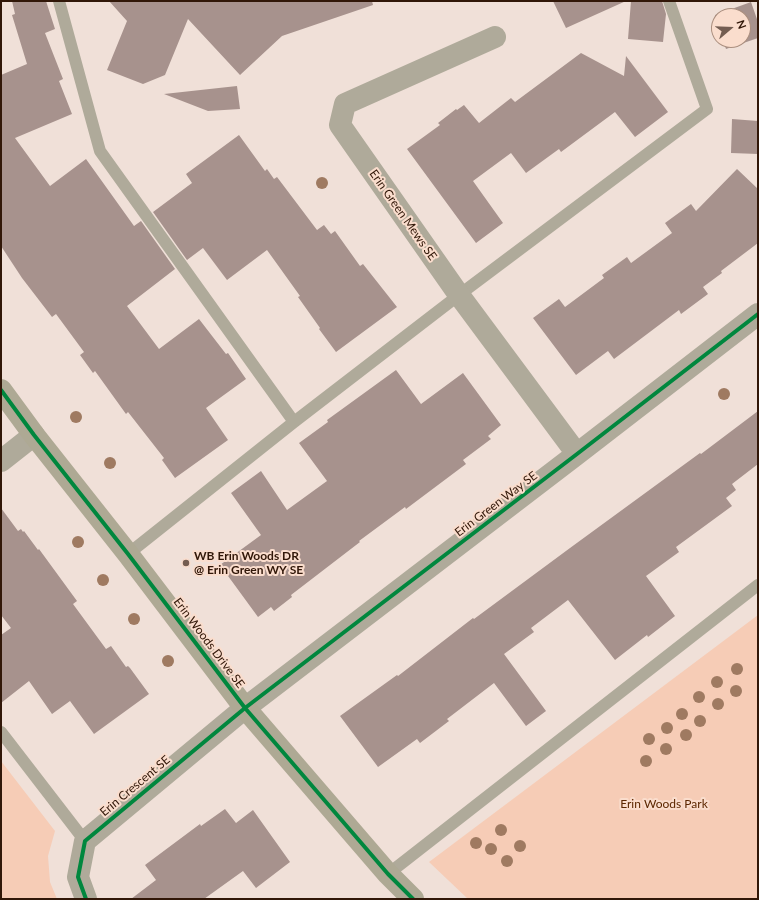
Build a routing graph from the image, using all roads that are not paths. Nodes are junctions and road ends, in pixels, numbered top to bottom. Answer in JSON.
{"nodes":[{"id":1,"x":59,"y":1,"type":"edge"},
{"id":2,"x":669,"y":1,"type":"edge"},
{"id":3,"x":495,"y":37,"type":"dead end"},
{"id":4,"x":459,"y":295,"type":"junction"},
{"id":5,"x":758,"y":314,"type":"edge"},
{"id":6,"x":1,"y":390,"type":"edge"},
{"id":7,"x":294,"y":422,"type":"junction"},
{"id":8,"x":34,"y":435,"type":"junction"},
{"id":9,"x":577,"y":454,"type":"junction"},
{"id":10,"x":1,"y":461,"type":"edge"},
{"id":11,"x":128,"y":554,"type":"junction"},
{"id":12,"x":758,"y":585,"type":"edge"},
{"id":13,"x":245,"y":708,"type":"junction"},
{"id":14,"x":1,"y":732,"type":"edge"},
{"id":15,"x":85,"y":841,"type":"junction"},
{"id":16,"x":388,"y":874,"type":"junction"},
{"id":17,"x":86,"y":899,"type":"edge"},
{"id":18,"x":412,"y":899,"type":"edge"}],
"edges":[{"from":1,"to":7,"type":"lane"},
{"from":2,"to":4,"type":"lane"},
{"from":3,"to":4,"type":"street","name":"Erin Green Mews SE"},
{"from":4,"to":7,"type":"lane"},
{"from":4,"to":9,"type":"street","name":"Erin Green Mews SE"},
{"from":5,"to":9,"type":"street","name":"Erin Green Way SE"},
{"from":6,"to":8,"type":"street","name":"Erin Woods Drive SE"},
{"from":7,"to":11,"type":"lane"},
{"from":8,"to":10,"type":"street"},
{"from":8,"to":11,"type":"street","name":"Erin Woods Drive SE"},
{"from":9,"to":13,"type":"street","name":"Erin Green Way SE"},
{"from":11,"to":13,"type":"street","name":"Erin Woods Drive SE"},
{"from":12,"to":16,"type":"lane"},
{"from":13,"to":15,"type":"street","name":"Erin Crescent SE"},
{"from":13,"to":16,"type":"street","name":"Erin Woods Drive SE"},
{"from":14,"to":15,"type":"lane"},
{"from":15,"to":17,"type":"street"},
{"from":16,"to":18,"type":"street","name":"Erin Woods Drive SE"}]}
